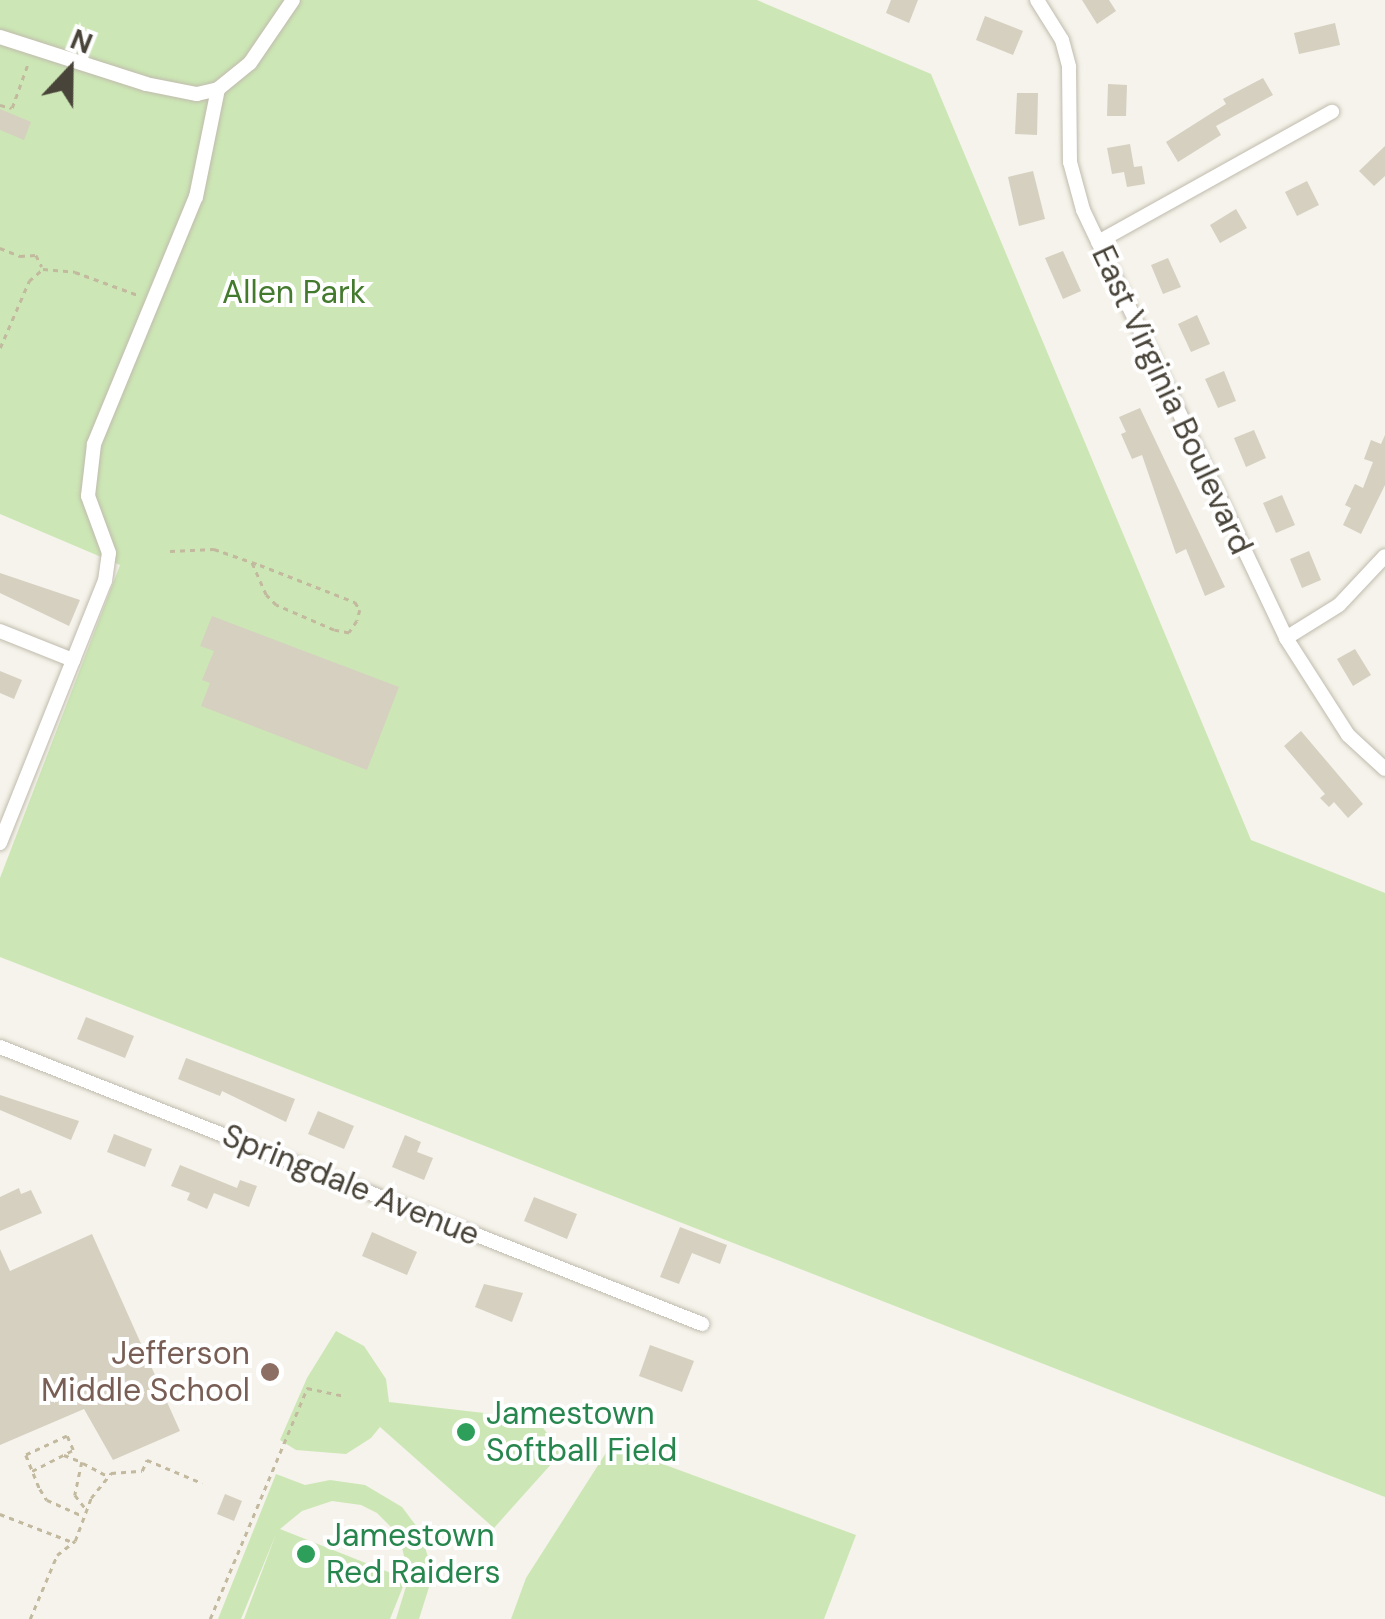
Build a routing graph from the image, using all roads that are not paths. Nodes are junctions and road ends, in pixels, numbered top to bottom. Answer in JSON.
{"nodes":[{"id":1,"x":293,"y":0,"type":"edge"},
{"id":2,"x":1037,"y":0,"type":"edge"},
{"id":3,"x":0,"y":37,"type":"edge"},
{"id":4,"x":218,"y":89,"type":"junction"},
{"id":5,"x":1332,"y":112,"type":"dead end"},
{"id":6,"x":1098,"y":242,"type":"junction"},
{"id":7,"x":1385,"y":556,"type":"edge"},
{"id":8,"x":0,"y":630,"type":"edge"},
{"id":9,"x":1286,"y":638,"type":"junction"},
{"id":10,"x":73,"y":660,"type":"junction"},
{"id":11,"x":1385,"y":769,"type":"edge"},
{"id":12,"x":0,"y":843,"type":"edge"},
{"id":13,"x":0,"y":1047,"type":"edge"},
{"id":14,"x":702,"y":1324,"type":"dead end"}],
"edges":[{"from":1,"to":4,"type":"street"},
{"from":2,"to":6,"type":"street","name":"East Virginia Boulevard"},
{"from":3,"to":4,"type":"street"},
{"from":4,"to":10,"type":"street"},
{"from":5,"to":6,"type":"street"},
{"from":6,"to":9,"type":"street","name":"East Virginia Boulevard"},
{"from":7,"to":9,"type":"street"},
{"from":8,"to":10,"type":"street"},
{"from":9,"to":11,"type":"street","name":"East Virginia Boulevard"},
{"from":10,"to":12,"type":"street"},
{"from":13,"to":14,"type":"street","name":"Springdale Avenue"}]}
